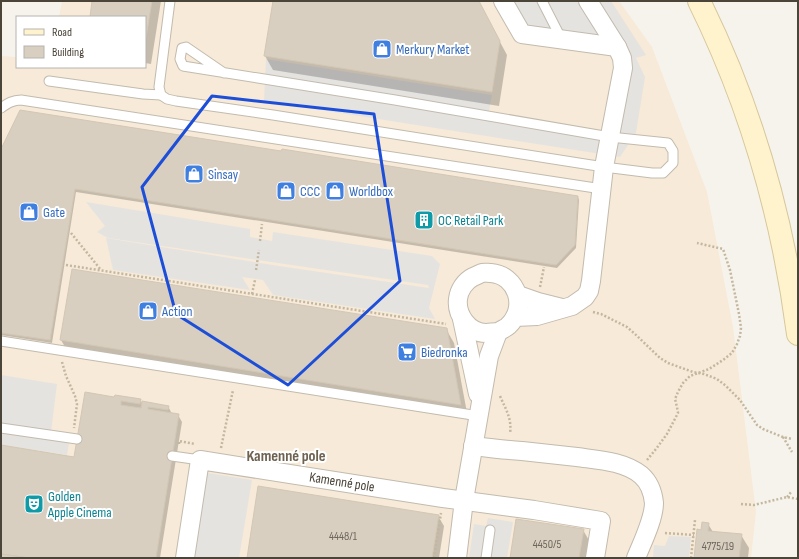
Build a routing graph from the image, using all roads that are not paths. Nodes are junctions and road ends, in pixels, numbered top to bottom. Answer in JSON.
{"nodes":[{"id":1,"x":170,"y":1,"type":"edge"},
{"id":2,"x":503,"y":1,"type":"edge"},
{"id":3,"x":542,"y":1,"type":"edge"},
{"id":4,"x":588,"y":1,"type":"edge"},
{"id":5,"x":699,"y":1,"type":"edge"},
{"id":6,"x":562,"y":40,"type":"junction"},
{"id":7,"x":617,"y":47,"type":"junction"},
{"id":8,"x":224,"y":73,"type":"dead end"},
{"id":9,"x":49,"y":81,"type":"dead end"},
{"id":10,"x":161,"y":95,"type":"junction"},
{"id":11,"x":1,"y":108,"type":"edge"},
{"id":12,"x":610,"y":137,"type":"junction"},
{"id":13,"x":604,"y":167,"type":"junction"},
{"id":14,"x":602,"y":189,"type":"junction"},
{"id":15,"x":518,"y":295,"type":"junction"},
{"id":16,"x":568,"y":307,"type":"junction"},
{"id":17,"x":515,"y":317,"type":"junction"},
{"id":18,"x":455,"y":322,"type":"junction"},
{"id":19,"x":498,"y":332,"type":"junction"},
{"id":20,"x":798,"y":334,"type":"edge"},
{"id":21,"x":1,"y":341,"type":"edge"},
{"id":22,"x":480,"y":410,"type":"junction"},
{"id":23,"x":1,"y":428,"type":"edge"},
{"id":24,"x":75,"y":439,"type":"road end"},
{"id":25,"x":473,"y":446,"type":"junction"},
{"id":26,"x":200,"y":452,"type":"junction"},
{"id":27,"x":175,"y":456,"type":"road end"},
{"id":28,"x":464,"y":500,"type":"junction"},
{"id":29,"x":490,"y":530,"type":"dead end"},
{"id":30,"x":186,"y":558,"type":"edge"},
{"id":31,"x":457,"y":558,"type":"edge"},
{"id":32,"x":486,"y":558,"type":"edge"},
{"id":33,"x":595,"y":558,"type":"edge"},
{"id":34,"x":636,"y":558,"type":"edge"}],
"edges":[{"from":1,"to":10,"type":"lane"},
{"from":2,"to":6,"type":"street"},
{"from":3,"to":6,"type":"lane"},
{"from":4,"to":7,"type":"street"},
{"from":5,"to":20,"type":"main road"},
{"from":6,"to":7,"type":"street"},
{"from":7,"to":12,"type":"street"},
{"from":8,"to":12,"type":"lane"},
{"from":9,"to":10,"type":"lane"},
{"from":10,"to":13,"type":"lane"},
{"from":11,"to":14,"type":"lane"},
{"from":12,"to":13,"type":"street"},
{"from":12,"to":13,"type":"lane"},
{"from":13,"to":14,"type":"street"},
{"from":14,"to":16,"type":"street"},
{"from":15,"to":16,"type":"street"},
{"from":15,"to":17,"type":"street"},
{"from":15,"to":18,"type":"street"},
{"from":16,"to":17,"type":"street"},
{"from":17,"to":19,"type":"street"},
{"from":18,"to":19,"type":"street"},
{"from":18,"to":22,"type":"street"},
{"from":19,"to":22,"type":"street"},
{"from":21,"to":22,"type":"lane"},
{"from":22,"to":25,"type":"street"},
{"from":23,"to":24,"type":"lane"},
{"from":25,"to":28,"type":"street"},
{"from":25,"to":34,"type":"street"},
{"from":26,"to":27,"type":"lane"},
{"from":26,"to":28,"type":"street","name":"Kamenné pole"},
{"from":26,"to":30,"type":"street"},
{"from":28,"to":31,"type":"street"},
{"from":28,"to":33,"type":"street","name":"Kamenné pole"},
{"from":29,"to":32,"type":"lane"}]}
